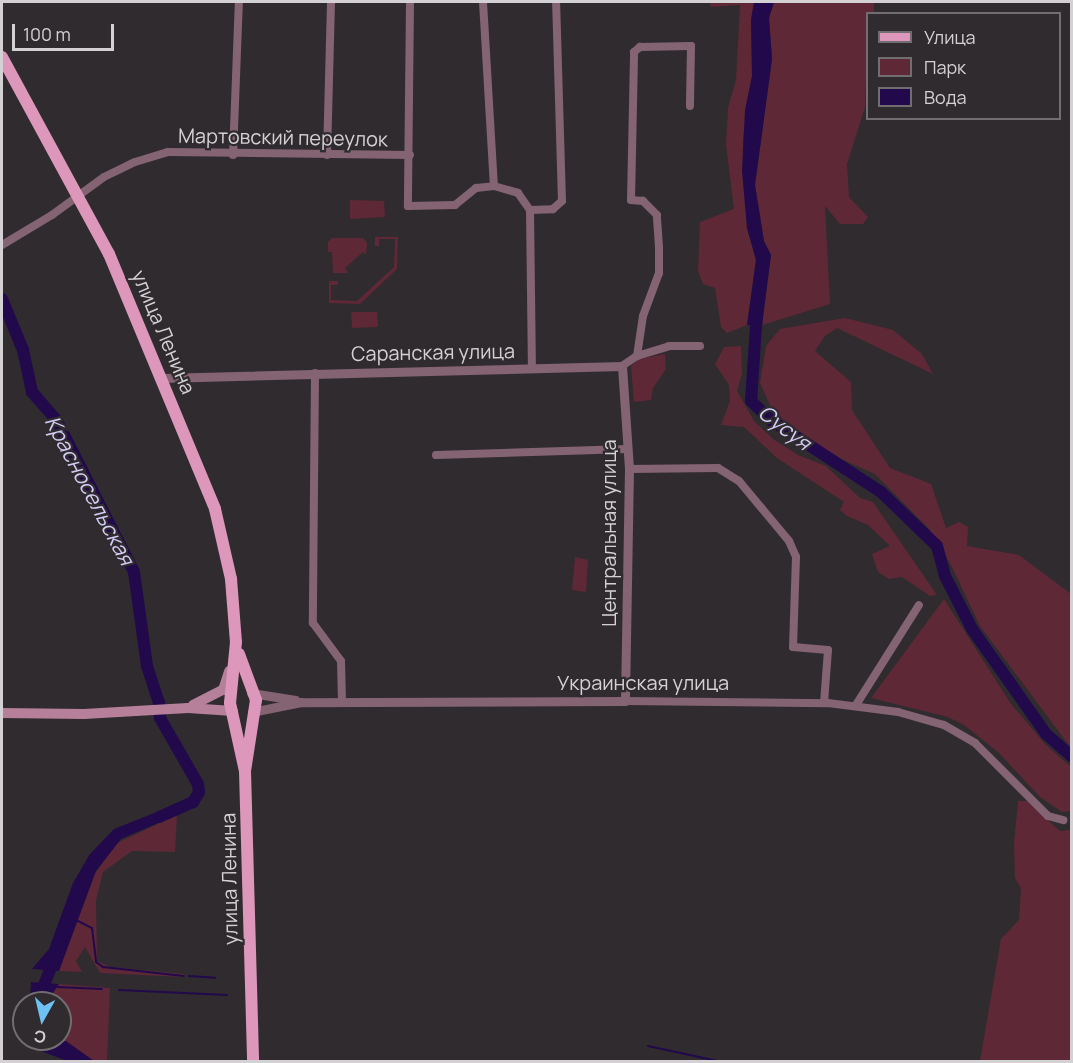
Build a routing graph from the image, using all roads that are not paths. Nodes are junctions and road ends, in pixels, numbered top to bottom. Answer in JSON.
{"nodes":[{"id":1,"x":239,"y":2,"type":"edge"},
{"id":2,"x":331,"y":2,"type":"edge"},
{"id":3,"x":410,"y":2,"type":"edge"},
{"id":4,"x":483,"y":2,"type":"edge"},
{"id":5,"x":556,"y":2,"type":"edge"},
{"id":6,"x":2,"y":57,"type":"edge"},
{"id":7,"x":690,"y":106,"type":"dead end"},
{"id":8,"x":233,"y":154,"type":"junction"},
{"id":9,"x":327,"y":155,"type":"junction"},
{"id":10,"x":410,"y":155,"type":"junction"},
{"id":11,"x":494,"y":186,"type":"junction"},
{"id":12,"x":80,"y":197,"type":"junction"},
{"id":13,"x":530,"y":210,"type":"junction"},
{"id":14,"x":2,"y":245,"type":"edge"},
{"id":15,"x":700,"y":346,"type":"dead end"},
{"id":16,"x":637,"y":356,"type":"junction"},
{"id":17,"x":622,"y":366,"type":"junction"},
{"id":18,"x":532,"y":368,"type":"junction"},
{"id":19,"x":315,"y":372,"type":"junction"},
{"id":20,"x":162,"y":378,"type":"junction"},
{"id":21,"x":628,"y":449,"type":"junction"},
{"id":22,"x":436,"y":455,"type":"dead end"},
{"id":23,"x":629,"y":469,"type":"junction"},
{"id":24,"x":919,"y":605,"type":"dead end"},
{"id":25,"x":236,"y":642,"type":"junction"},
{"id":26,"x":251,"y":693,"type":"junction"},
{"id":27,"x":234,"y":694,"type":"junction"},
{"id":28,"x":625,"y":701,"type":"junction"},
{"id":29,"x":301,"y":702,"type":"junction"},
{"id":30,"x":342,"y":702,"type":"junction"},
{"id":31,"x":824,"y":703,"type":"junction"},
{"id":32,"x":856,"y":705,"type":"junction"},
{"id":33,"x":184,"y":708,"type":"junction"},
{"id":34,"x":233,"y":711,"type":"junction"},
{"id":35,"x":252,"y":712,"type":"junction"},
{"id":36,"x":2,"y":713,"type":"edge"},
{"id":37,"x":237,"y":735,"type":"junction"},
{"id":38,"x":245,"y":771,"type":"junction"},
{"id":39,"x":1063,"y":820,"type":"dead end"},
{"id":40,"x":253,"y":1062,"type":"edge"}],
"edges":[{"from":1,"to":8,"type":"street"},
{"from":2,"to":9,"type":"street"},
{"from":3,"to":10,"type":"street"},
{"from":4,"to":11,"type":"street"},
{"from":5,"to":13,"type":"street"},
{"from":6,"to":12,"type":"main road","name":"улица Ленина"},
{"from":7,"to":16,"type":"street"},
{"from":8,"to":9,"type":"street","name":"Мартовский переулок"},
{"from":8,"to":12,"type":"street","name":"Мартовский переулок"},
{"from":9,"to":10,"type":"street","name":"Мартовский переулок"},
{"from":10,"to":11,"type":"street"},
{"from":11,"to":13,"type":"street"},
{"from":12,"to":14,"type":"street","name":"Мартовский переулок"},
{"from":12,"to":20,"type":"main road","name":"улица Ленина"},
{"from":13,"to":18,"type":"street"},
{"from":15,"to":16,"type":"street"},
{"from":16,"to":17,"type":"street"},
{"from":17,"to":18,"type":"street","name":"Саранская улица"},
{"from":17,"to":21,"type":"street","name":"Центральная улица"},
{"from":18,"to":19,"type":"street","name":"Саранская улица"},
{"from":19,"to":20,"type":"street","name":"Саранская улица"},
{"from":19,"to":30,"type":"street"},
{"from":20,"to":25,"type":"main road","name":"улица Ленина"},
{"from":21,"to":22,"type":"street"},
{"from":21,"to":23,"type":"street","name":"Центральная улица"},
{"from":23,"to":28,"type":"street","name":"Центральная улица"},
{"from":23,"to":31,"type":"street"},
{"from":24,"to":32,"type":"street"},
{"from":25,"to":26,"type":"main road","name":"улица Ленина"},
{"from":25,"to":27,"type":"main road","name":"улица Ленина"},
{"from":25,"to":33,"type":"main road"},
{"from":26,"to":27,"type":"main road","name":"Украинская улица"},
{"from":26,"to":29,"type":"street"},
{"from":26,"to":35,"type":"main road","name":"улица Ленина"},
{"from":27,"to":33,"type":"main road","name":"Украинская улица"},
{"from":27,"to":34,"type":"main road","name":"улица Ленина"},
{"from":28,"to":30,"type":"street","name":"Украинская улица"},
{"from":28,"to":31,"type":"street","name":"Украинская улица"},
{"from":29,"to":30,"type":"street","name":"Украинская улица"},
{"from":29,"to":35,"type":"street","name":"Украинская улица"},
{"from":31,"to":32,"type":"street","name":"Украинская улица"},
{"from":32,"to":39,"type":"street","name":"Украинская улица"},
{"from":33,"to":34,"type":"main road","name":"Украинская улица"},
{"from":33,"to":36,"type":"main road","name":"Украинская улица"},
{"from":33,"to":37,"type":"main road"},
{"from":34,"to":35,"type":"main road","name":"Украинская улица"},
{"from":34,"to":37,"type":"main road","name":"улица Ленина"},
{"from":35,"to":38,"type":"main road","name":"улица Ленина"},
{"from":37,"to":38,"type":"main road","name":"улица Ленина"},
{"from":38,"to":40,"type":"main road","name":"улица Ленина"}]}
